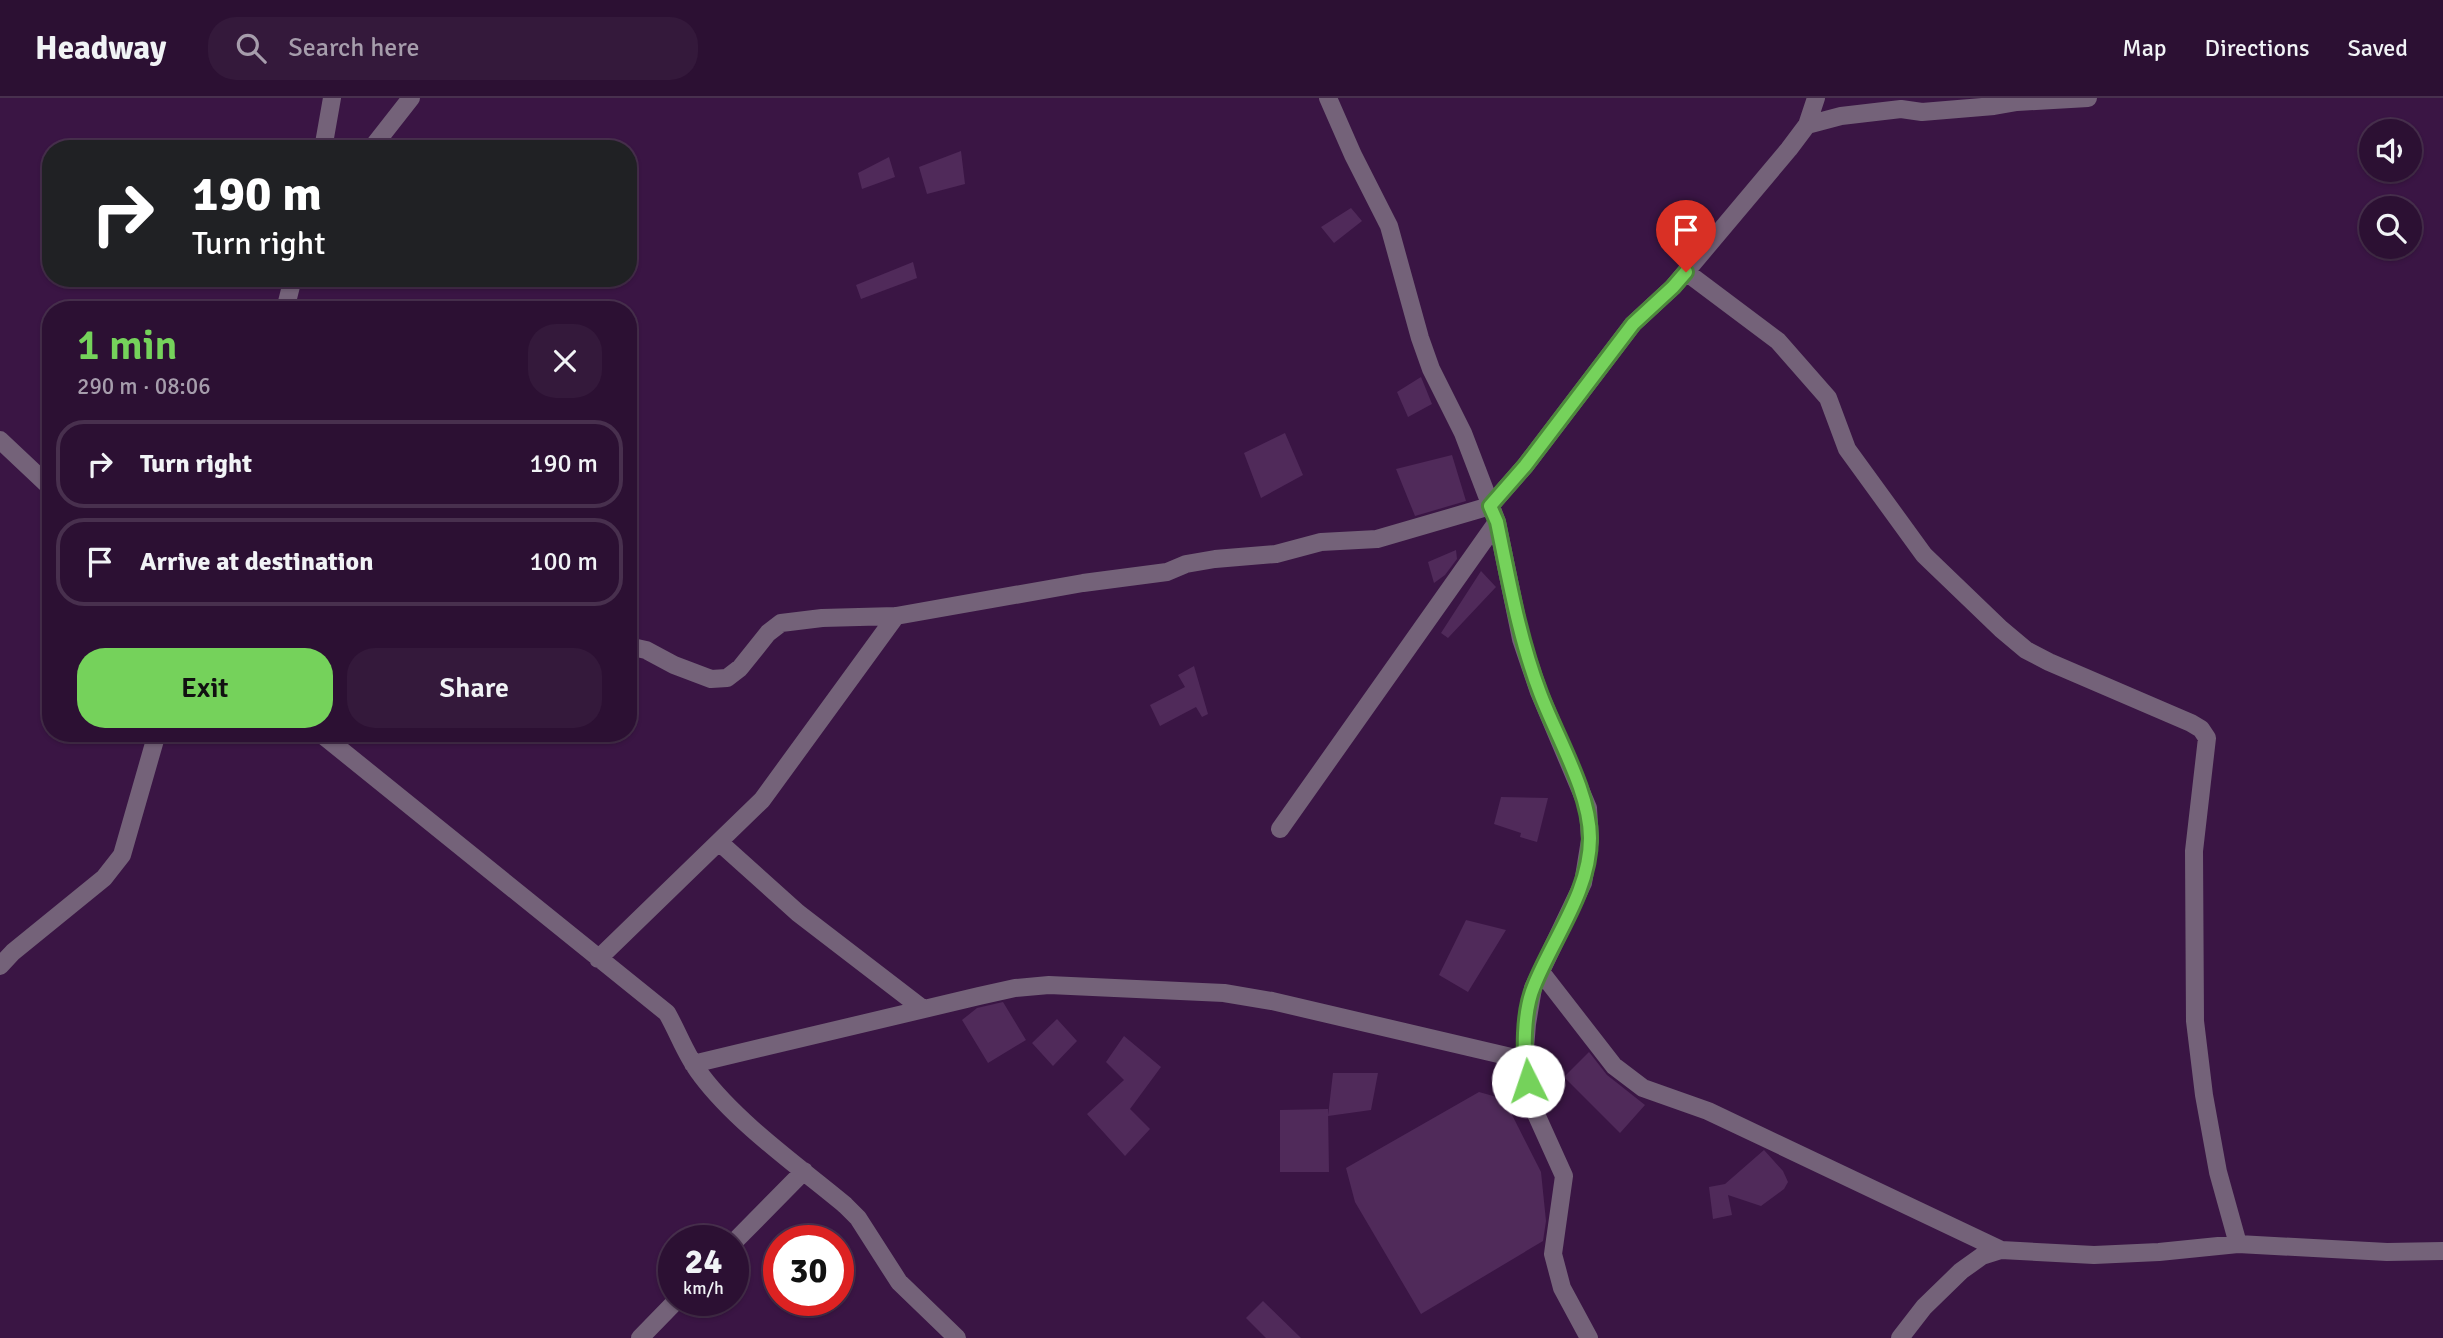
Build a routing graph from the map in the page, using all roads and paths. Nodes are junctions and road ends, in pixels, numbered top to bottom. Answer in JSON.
{"nodes":[{"id":1,"x":332,"y":98,"type":"edge"},
{"id":2,"x":411,"y":98,"type":"edge"},
{"id":3,"x":1328,"y":98,"type":"edge"},
{"id":4,"x":1816,"y":98,"type":"edge"},
{"id":5,"x":2088,"y":98,"type":"edge"},
{"id":6,"x":1807,"y":125,"type":"junction"},
{"id":7,"x":325,"y":140,"type":"edge"},
{"id":8,"x":378,"y":140,"type":"edge"},
{"id":9,"x":1686,"y":272,"type":"junction"},
{"id":10,"x":0,"y":440,"type":"edge"},
{"id":11,"x":42,"y":480,"type":"edge"},
{"id":12,"x":1494,"y":514,"type":"junction"},
{"id":13,"x":896,"y":616,"type":"junction"},
{"id":14,"x":637,"y":648,"type":"edge"},
{"id":15,"x":154,"y":742,"type":"edge"},
{"id":16,"x":331,"y":742,"type":"edge"},
{"id":17,"x":1280,"y":829,"type":"dead end"},
{"id":18,"x":719,"y":842,"type":"junction"},
{"id":19,"x":598,"y":959,"type":"junction"},
{"id":20,"x":0,"y":966,"type":"edge"},
{"id":21,"x":1541,"y":972,"type":"junction"},
{"id":22,"x":923,"y":1009,"type":"junction"},
{"id":23,"x":1524,"y":1060,"type":"junction"},
{"id":24,"x":693,"y":1064,"type":"junction"},
{"id":25,"x":804,"y":1171,"type":"junction"},
{"id":26,"x":749,"y":1227,"type":"edge"},
{"id":27,"x":2238,"y":1244,"type":"junction"},
{"id":28,"x":2001,"y":1250,"type":"junction"},
{"id":29,"x":2443,"y":1251,"type":"edge"},
{"id":30,"x":661,"y":1316,"type":"edge"},
{"id":31,"x":640,"y":1338,"type":"edge"},
{"id":32,"x":957,"y":1338,"type":"edge"},
{"id":33,"x":1589,"y":1338,"type":"edge"},
{"id":34,"x":1900,"y":1338,"type":"edge"}],
"edges":[{"from":1,"to":7,"type":"street"},
{"from":2,"to":8,"type":"street"},
{"from":3,"to":12,"type":"street"},
{"from":4,"to":6,"type":"street"},
{"from":5,"to":6,"type":"street"},
{"from":6,"to":9,"type":"street"},
{"from":9,"to":12,"type":"street"},
{"from":9,"to":27,"type":"street"},
{"from":10,"to":11,"type":"street"},
{"from":12,"to":13,"type":"street"},
{"from":12,"to":17,"type":"street"},
{"from":12,"to":21,"type":"street"},
{"from":13,"to":14,"type":"street"},
{"from":13,"to":18,"type":"street"},
{"from":15,"to":20,"type":"street"},
{"from":16,"to":19,"type":"street"},
{"from":18,"to":19,"type":"street"},
{"from":18,"to":22,"type":"street"},
{"from":19,"to":24,"type":"street"},
{"from":21,"to":23,"type":"street"},
{"from":21,"to":28,"type":"street"},
{"from":22,"to":23,"type":"street"},
{"from":22,"to":24,"type":"street"},
{"from":23,"to":33,"type":"street"},
{"from":24,"to":25,"type":"street"},
{"from":25,"to":26,"type":"street"},
{"from":25,"to":32,"type":"street"},
{"from":27,"to":28,"type":"street"},
{"from":27,"to":29,"type":"street"},
{"from":28,"to":34,"type":"street"},
{"from":30,"to":31,"type":"street"}]}
